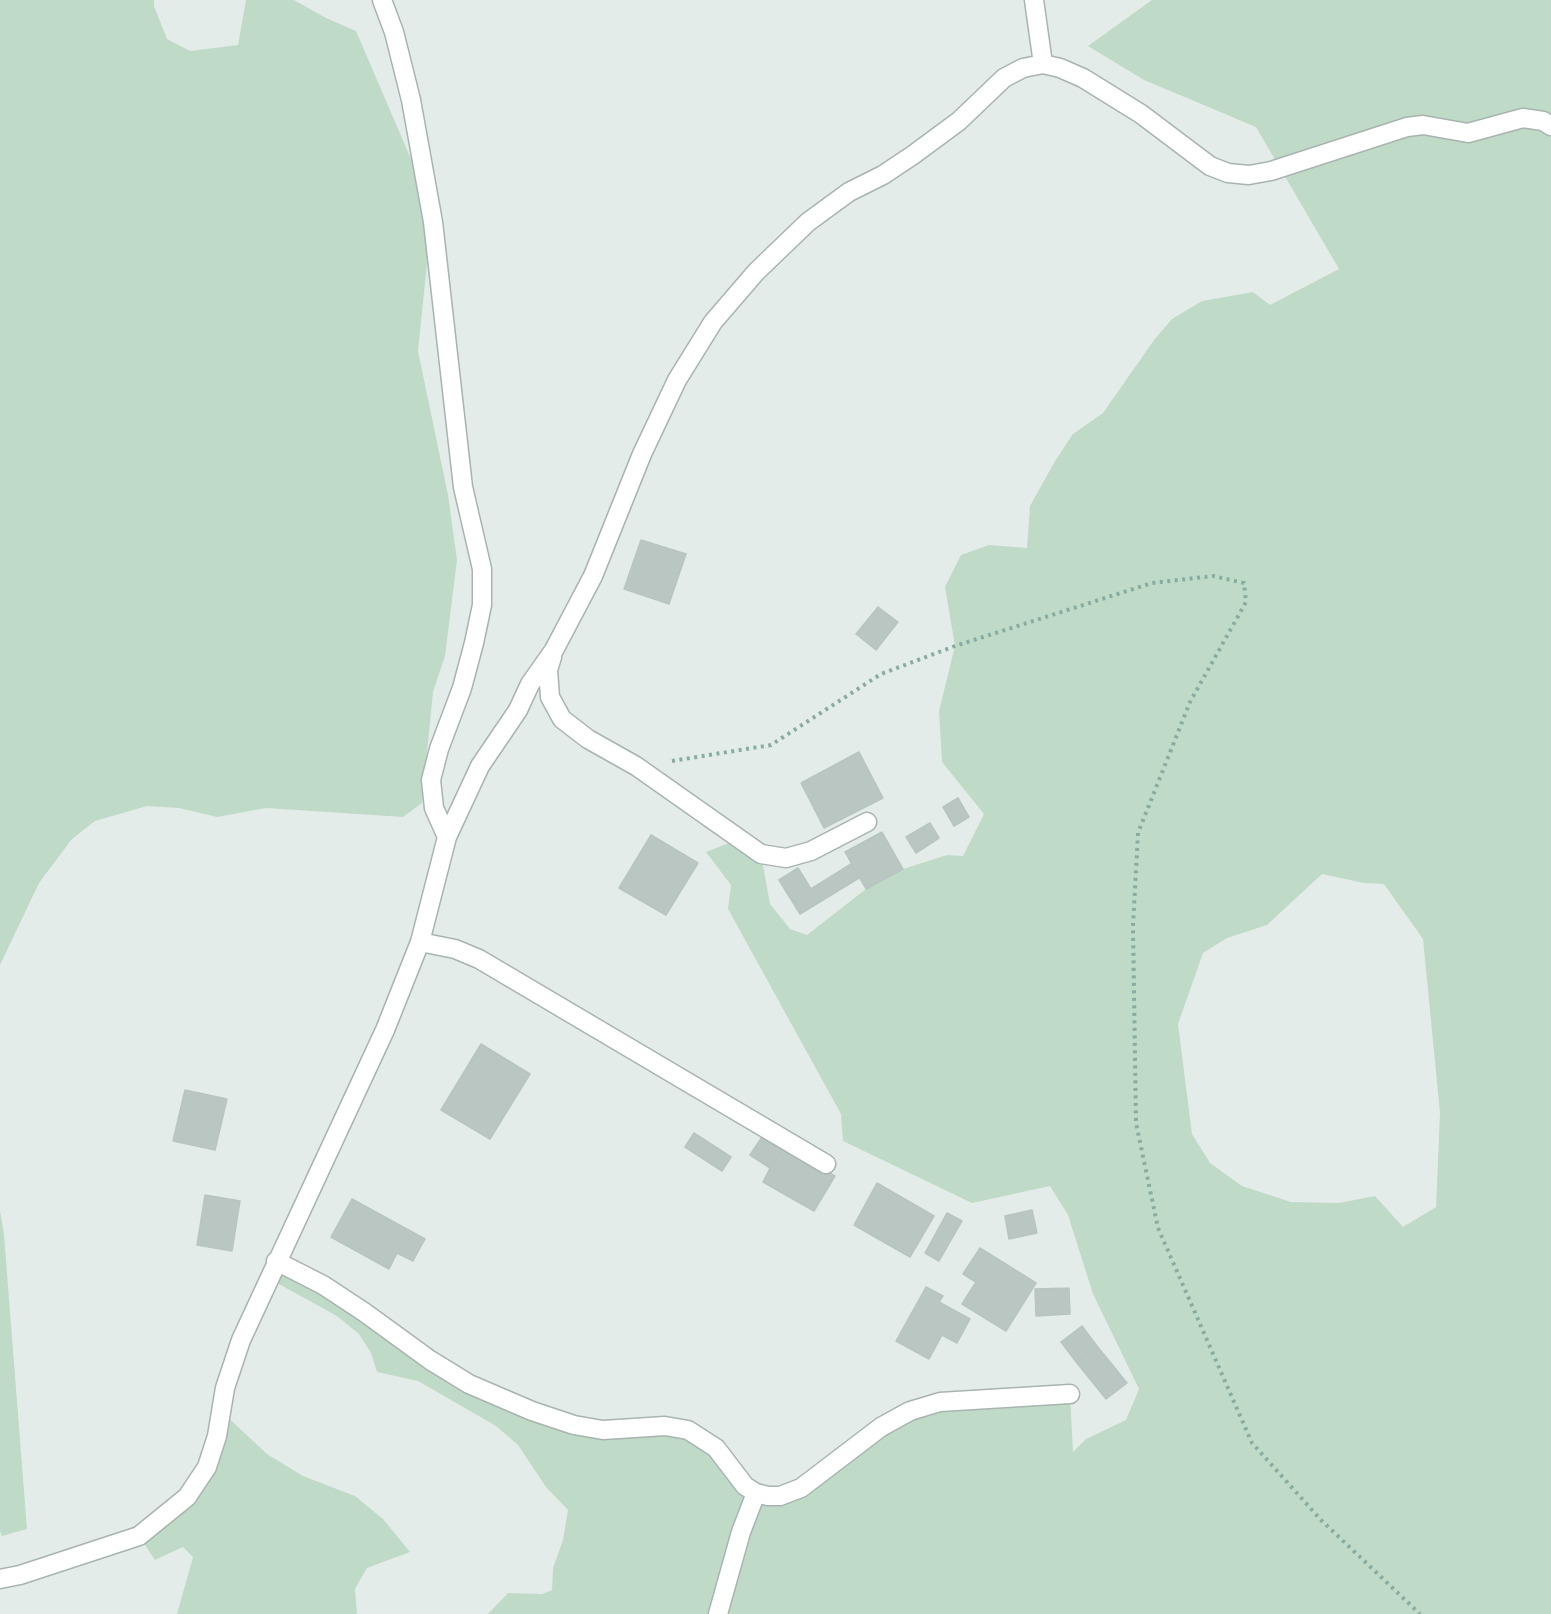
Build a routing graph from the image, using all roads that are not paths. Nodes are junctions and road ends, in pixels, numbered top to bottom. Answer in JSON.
{"nodes":[{"id":1,"x":382,"y":0,"type":"edge"},
{"id":2,"x":1034,"y":0,"type":"edge"},
{"id":3,"x":1042,"y":64,"type":"junction"},
{"id":4,"x":1551,"y":126,"type":"edge"},
{"id":5,"x":554,"y":650,"type":"junction"},
{"id":6,"x":867,"y":822,"type":"dead end"},
{"id":7,"x":447,"y":837,"type":"junction"},
{"id":8,"x":420,"y":942,"type":"junction"},
{"id":9,"x":826,"y":1164,"type":"dead end"},
{"id":10,"x":276,"y":1261,"type":"junction"},
{"id":11,"x":1070,"y":1394,"type":"dead end"},
{"id":12,"x":756,"y":1493,"type":"junction"},
{"id":13,"x":0,"y":1579,"type":"edge"},
{"id":14,"x":718,"y":1614,"type":"edge"}],
"edges":[{"from":1,"to":7,"type":"street"},
{"from":2,"to":3,"type":"street"},
{"from":3,"to":4,"type":"street"},
{"from":3,"to":5,"type":"street"},
{"from":5,"to":6,"type":"street"},
{"from":5,"to":7,"type":"street"},
{"from":7,"to":8,"type":"street"},
{"from":8,"to":9,"type":"street"},
{"from":8,"to":10,"type":"street"},
{"from":10,"to":12,"type":"street"},
{"from":10,"to":13,"type":"street"},
{"from":11,"to":12,"type":"street"},
{"from":12,"to":14,"type":"street"}]}
